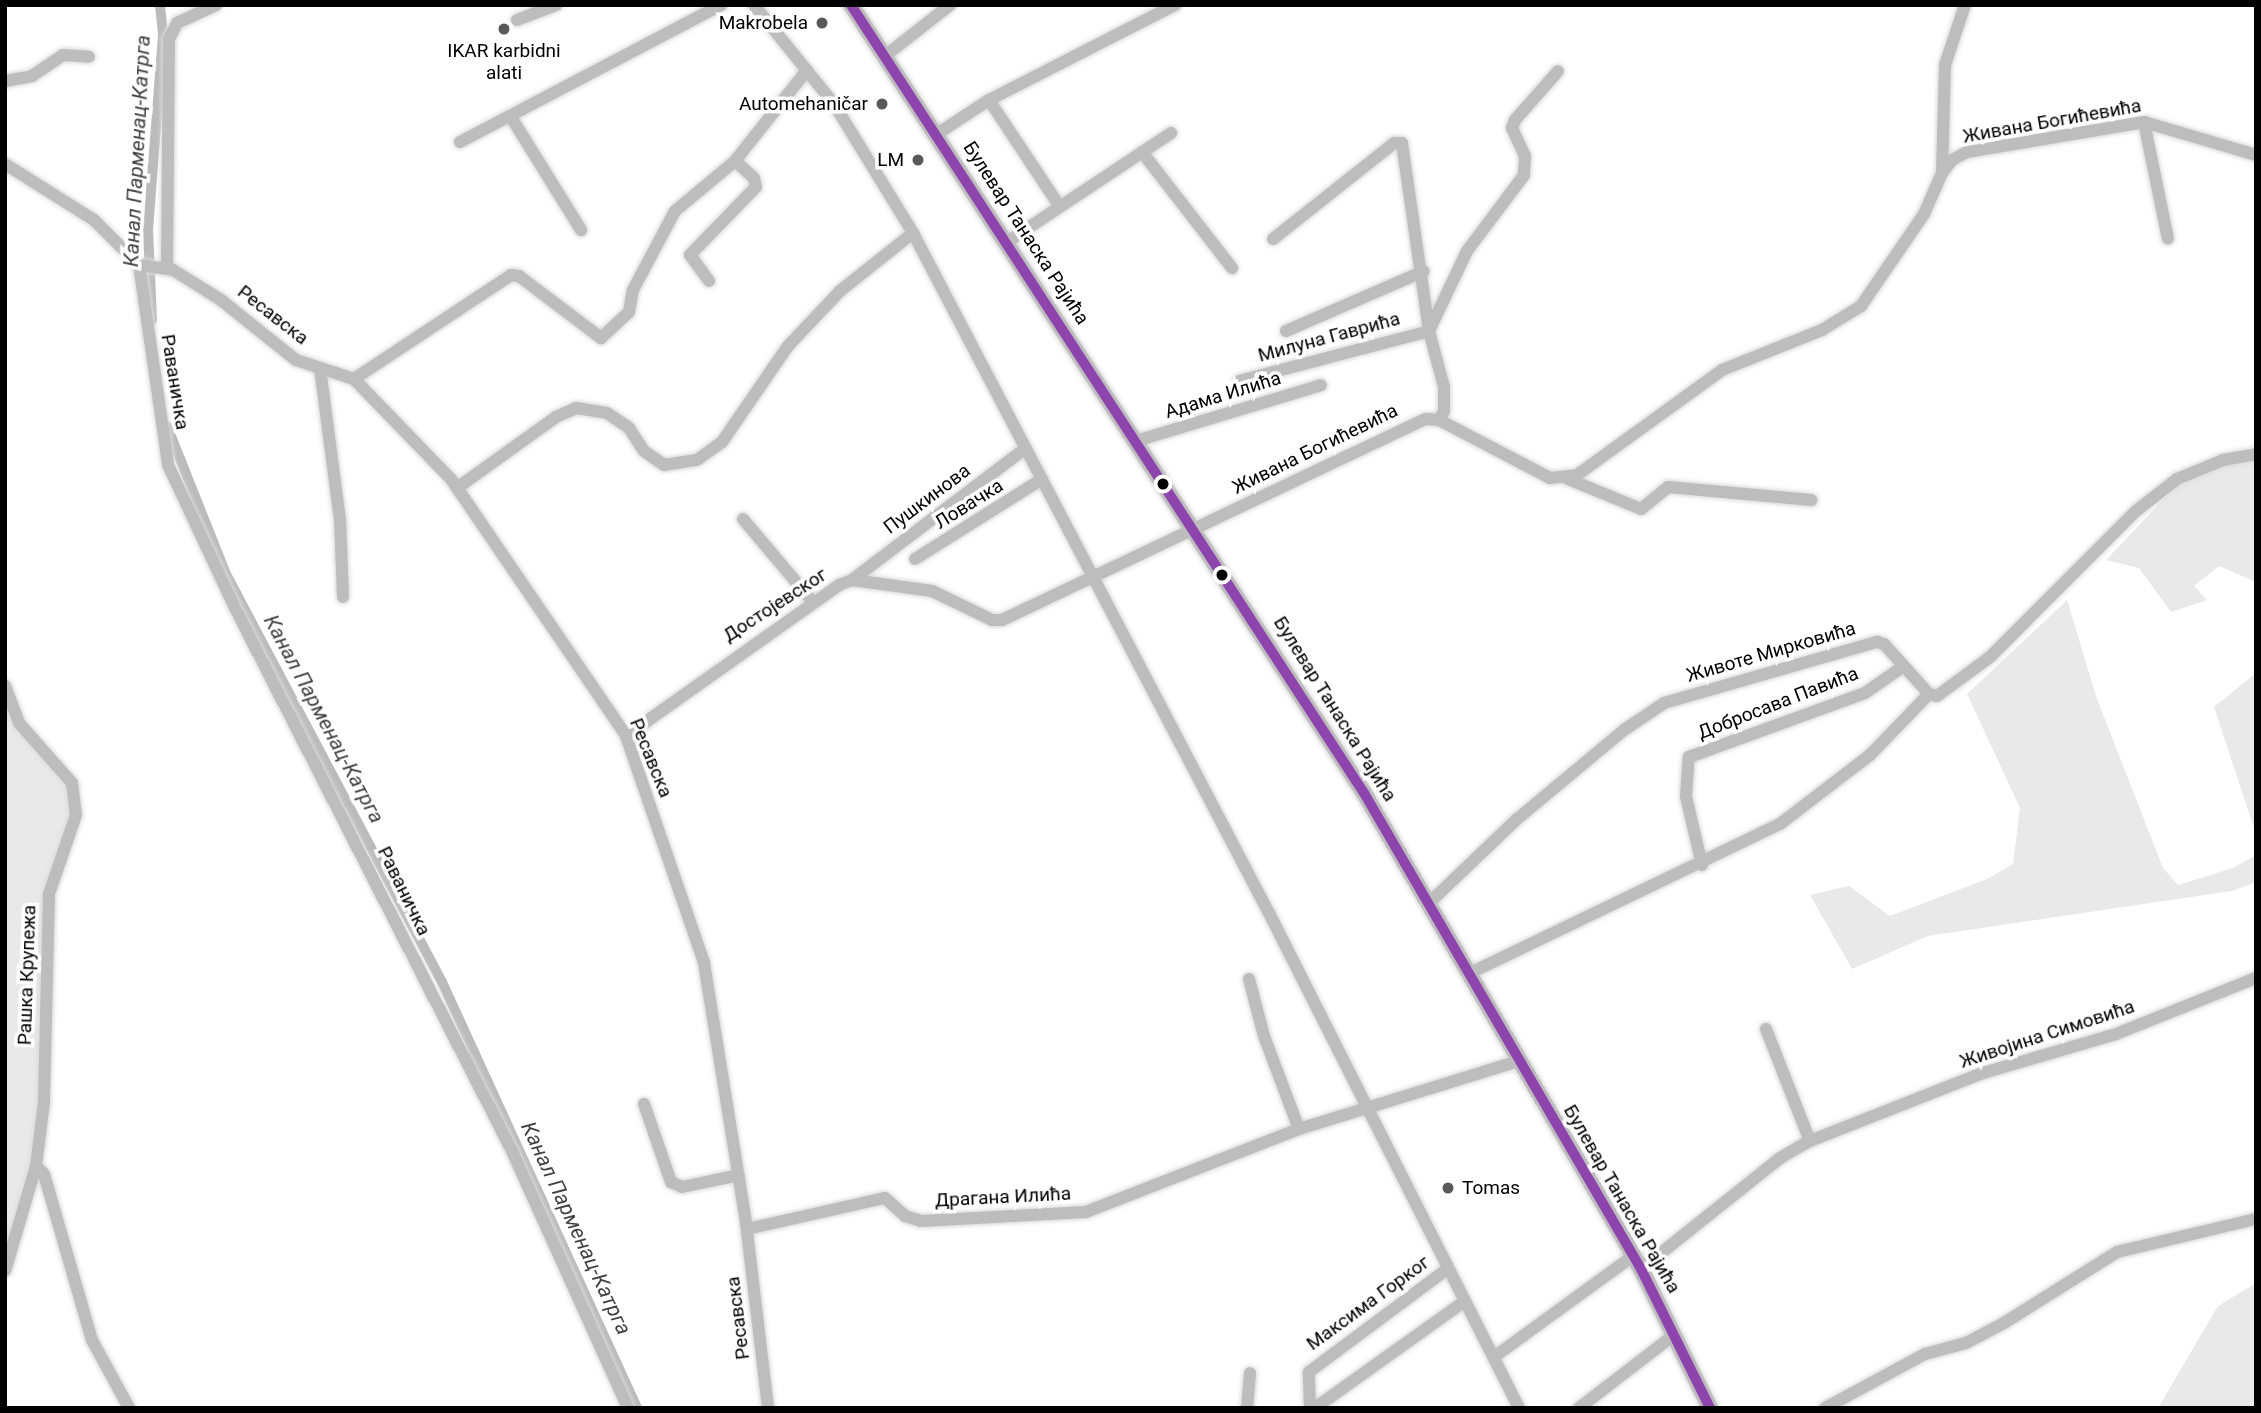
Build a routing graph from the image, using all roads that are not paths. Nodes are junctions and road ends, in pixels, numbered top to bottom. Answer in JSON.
{"nodes":[{"id":1,"x":216,"y":5,"type":"edge"},
{"id":2,"x":556,"y":5,"type":"edge"},
{"id":3,"x":721,"y":5,"type":"edge"},
{"id":4,"x":754,"y":5,"type":"edge"},
{"id":5,"x":950,"y":5,"type":"edge"},
{"id":6,"x":1175,"y":5,"type":"edge"},
{"id":7,"x":1965,"y":5,"type":"edge"},
{"id":8,"x":857,"y":7,"type":"edge"},
{"id":9,"x":516,"y":20,"type":"dead end"},
{"id":10,"x":885,"y":56,"type":"junction"},
{"id":11,"x":89,"y":57,"type":"dead end"},
{"id":12,"x":807,"y":70,"type":"junction"},
{"id":13,"x":1558,"y":71,"type":"dead end"},
{"id":14,"x":5,"y":81,"type":"edge"},
{"id":15,"x":989,"y":100,"type":"junction"},
{"id":16,"x":510,"y":117,"type":"junction"},
{"id":17,"x":2144,"y":122,"type":"junction"},
{"id":18,"x":1171,"y":133,"type":"dead end"},
{"id":19,"x":937,"y":134,"type":"junction"},
{"id":20,"x":460,"y":142,"type":"dead end"},
{"id":21,"x":1142,"y":152,"type":"junction"},
{"id":22,"x":2256,"y":155,"type":"edge"},
{"id":23,"x":735,"y":161,"type":"junction"},
{"id":24,"x":5,"y":164,"type":"edge"},
{"id":25,"x":1942,"y":173,"type":"junction"},
{"id":26,"x":1060,"y":207,"type":"junction"},
{"id":27,"x":581,"y":230,"type":"dead end"},
{"id":28,"x":913,"y":233,"type":"junction"},
{"id":29,"x":1273,"y":239,"type":"dead end"},
{"id":30,"x":2168,"y":239,"type":"dead end"},
{"id":31,"x":1007,"y":243,"type":"junction"},
{"id":32,"x":152,"y":266,"type":"junction"},
{"id":33,"x":1232,"y":268,"type":"dead end"},
{"id":34,"x":1424,"y":271,"type":"junction"},
{"id":35,"x":709,"y":281,"type":"dead end"},
{"id":36,"x":1286,"y":331,"type":"dead end"},
{"id":37,"x":1429,"y":331,"type":"junction"},
{"id":38,"x":320,"y":368,"type":"junction"},
{"id":39,"x":354,"y":379,"type":"junction"},
{"id":40,"x":1239,"y":381,"type":"dead end"},
{"id":41,"x":1321,"y":386,"type":"dead end"},
{"id":42,"x":1439,"y":420,"type":"junction"},
{"id":43,"x":1136,"y":441,"type":"junction"},
{"id":44,"x":1026,"y":448,"type":"junction"},
{"id":45,"x":2256,"y":454,"type":"edge"},
{"id":46,"x":1042,"y":479,"type":"junction"},
{"id":47,"x":1568,"y":479,"type":"junction"},
{"id":48,"x":457,"y":488,"type":"junction"},
{"id":49,"x":1811,"y":500,"type":"dead end"},
{"id":50,"x":743,"y":519,"type":"dead end"},
{"id":51,"x":1194,"y":528,"type":"junction"},
{"id":52,"x":915,"y":559,"type":"dead end"},
{"id":53,"x":1092,"y":574,"type":"junction"},
{"id":54,"x":852,"y":580,"type":"junction"},
{"id":55,"x":343,"y":597,"type":"dead end"},
{"id":56,"x":812,"y":600,"type":"junction"},
{"id":57,"x":1901,"y":668,"type":"junction"},
{"id":58,"x":5,"y":686,"type":"edge"},
{"id":59,"x":1929,"y":694,"type":"junction"},
{"id":60,"x":626,"y":736,"type":"junction"},
{"id":61,"x":1702,"y":865,"type":"junction"},
{"id":62,"x":1428,"y":904,"type":"junction"},
{"id":63,"x":1468,"y":974,"type":"junction"},
{"id":64,"x":2256,"y":978,"type":"edge"},
{"id":65,"x":1249,"y":979,"type":"dead end"},
{"id":66,"x":1766,"y":1029,"type":"dead end"},
{"id":67,"x":1518,"y":1061,"type":"junction"},
{"id":68,"x":644,"y":1104,"type":"dead end"},
{"id":69,"x":1365,"y":1107,"type":"junction"},
{"id":70,"x":1299,"y":1129,"type":"junction"},
{"id":71,"x":1810,"y":1141,"type":"junction"},
{"id":72,"x":36,"y":1166,"type":"junction"},
{"id":73,"x":738,"y":1175,"type":"junction"},
{"id":74,"x":2256,"y":1219,"type":"edge"},
{"id":75,"x":747,"y":1229,"type":"junction"},
{"id":76,"x":1637,"y":1263,"type":"junction"},
{"id":77,"x":1447,"y":1269,"type":"junction"},
{"id":78,"x":5,"y":1271,"type":"edge"},
{"id":79,"x":1465,"y":1301,"type":"junction"},
{"id":80,"x":1675,"y":1334,"type":"junction"},
{"id":81,"x":1494,"y":1357,"type":"junction"},
{"id":82,"x":1250,"y":1373,"type":"dead end"},
{"id":83,"x":129,"y":1408,"type":"edge"},
{"id":84,"x":628,"y":1408,"type":"edge"},
{"id":85,"x":768,"y":1408,"type":"edge"},
{"id":86,"x":1247,"y":1408,"type":"edge"},
{"id":87,"x":1313,"y":1408,"type":"edge"},
{"id":88,"x":1519,"y":1408,"type":"edge"},
{"id":89,"x":1579,"y":1408,"type":"edge"},
{"id":90,"x":1710,"y":1408,"type":"edge"},
{"id":91,"x":1825,"y":1408,"type":"edge"}],
"edges":[{"from":1,"to":32,"type":"street","name":"Раваничка"},
{"from":2,"to":9,"type":"street"},
{"from":3,"to":16,"type":"street"},
{"from":4,"to":12,"type":"street"},
{"from":5,"to":10,"type":"street"},
{"from":6,"to":15,"type":"street"},
{"from":7,"to":25,"type":"street","name":"Живана Богићевића"},
{"from":8,"to":10,"type":"main road","name":"Булевар Танаска Рајића"},
{"from":10,"to":19,"type":"main road","name":"Булевар Танаска Рајића"},
{"from":11,"to":14,"type":"street"},
{"from":12,"to":23,"type":"street"},
{"from":12,"to":28,"type":"street"},
{"from":13,"to":37,"type":"street","name":"Милуна Гаврића"},
{"from":15,"to":19,"type":"street"},
{"from":15,"to":26,"type":"street"},
{"from":16,"to":20,"type":"street"},
{"from":16,"to":27,"type":"street"},
{"from":17,"to":22,"type":"street","name":"Живана Богићевића"},
{"from":17,"to":25,"type":"street","name":"Живана Богићевића"},
{"from":17,"to":30,"type":"street"},
{"from":18,"to":21,"type":"street"},
{"from":19,"to":31,"type":"main road","name":"Булевар Танаска Рајића"},
{"from":21,"to":26,"type":"street"},
{"from":21,"to":33,"type":"street"},
{"from":23,"to":35,"type":"street"},
{"from":23,"to":39,"type":"street"},
{"from":24,"to":32,"type":"street","name":"Ресавска"},
{"from":25,"to":47,"type":"street","name":"Живана Богићевића"},
{"from":26,"to":31,"type":"street"},
{"from":28,"to":44,"type":"street"},
{"from":28,"to":48,"type":"street"},
{"from":29,"to":34,"type":"street","name":"Милуна Гаврића"},
{"from":31,"to":43,"type":"main road","name":"Булевар Танаска Рајића"},
{"from":32,"to":38,"type":"street","name":"Ресавска"},
{"from":32,"to":84,"type":"street","name":"Раваничка"},
{"from":34,"to":36,"type":"street","name":"Милуна Гаврића"},
{"from":34,"to":37,"type":"street","name":"Милуна Гаврића"},
{"from":37,"to":40,"type":"street","name":"Милуна Гаврића"},
{"from":37,"to":42,"type":"street","name":"Милуна Гаврића"},
{"from":38,"to":39,"type":"street","name":"Ресавска"},
{"from":38,"to":55,"type":"street"},
{"from":39,"to":48,"type":"street","name":"Ресавска"},
{"from":41,"to":43,"type":"street","name":"Адама Илића"},
{"from":42,"to":47,"type":"street"},
{"from":42,"to":51,"type":"street","name":"Живана Богићевића"},
{"from":43,"to":51,"type":"main road","name":"Булевар Танаска Рајића"},
{"from":44,"to":46,"type":"street"},
{"from":44,"to":54,"type":"street","name":"Пушкинова"},
{"from":45,"to":59,"type":"street"},
{"from":46,"to":52,"type":"street","name":"Ловачка"},
{"from":46,"to":53,"type":"street"},
{"from":47,"to":49,"type":"street"},
{"from":48,"to":60,"type":"street","name":"Ресавска"},
{"from":50,"to":56,"type":"street"},
{"from":51,"to":53,"type":"street","name":"Достојевског"},
{"from":51,"to":62,"type":"main road","name":"Булевар Танаска Рајића"},
{"from":53,"to":54,"type":"street","name":"Достојевског"},
{"from":53,"to":69,"type":"street"},
{"from":54,"to":56,"type":"street","name":"Достојевског"},
{"from":56,"to":60,"type":"street","name":"Достојевског"},
{"from":57,"to":59,"type":"street","name":"Животе Мирковића"},
{"from":57,"to":61,"type":"street","name":"Добросава Павића"},
{"from":57,"to":62,"type":"street","name":"Животе Мирковића"},
{"from":58,"to":72,"type":"street","name":"Рашка Крупежа"},
{"from":59,"to":61,"type":"street"},
{"from":60,"to":73,"type":"street","name":"Ресавска"},
{"from":61,"to":63,"type":"street"},
{"from":62,"to":63,"type":"main road","name":"Булевар Танаска Рајића"},
{"from":63,"to":67,"type":"main road","name":"Булевар Танаска Рајића"},
{"from":64,"to":71,"type":"street","name":"Живојина Симовића"},
{"from":65,"to":70,"type":"street"},
{"from":66,"to":71,"type":"street"},
{"from":67,"to":69,"type":"street"},
{"from":67,"to":76,"type":"main road","name":"Булевар Танаска Рајића"},
{"from":68,"to":73,"type":"street"},
{"from":69,"to":70,"type":"street","name":"Драгана Илића"},
{"from":69,"to":77,"type":"street"},
{"from":70,"to":75,"type":"street","name":"Драгана Илића"},
{"from":71,"to":76,"type":"street","name":"Живојина Симовића"},
{"from":72,"to":78,"type":"street","name":"Рашка Крупежа"},
{"from":72,"to":83,"type":"street"},
{"from":73,"to":75,"type":"street","name":"Ресавска"},
{"from":74,"to":91,"type":"street"},
{"from":75,"to":85,"type":"street","name":"Ресавска"},
{"from":76,"to":80,"type":"main road","name":"Булевар Танаска Рајића"},
{"from":76,"to":81,"type":"street","name":"Живојина Симовића"},
{"from":77,"to":79,"type":"street"},
{"from":77,"to":87,"type":"street","name":"Максима Горког"},
{"from":79,"to":81,"type":"street"},
{"from":79,"to":87,"type":"street"},
{"from":80,"to":89,"type":"street"},
{"from":80,"to":90,"type":"main road","name":"Булевар Танаска Рајића"},
{"from":81,"to":88,"type":"street"},
{"from":82,"to":86,"type":"street"}]}
